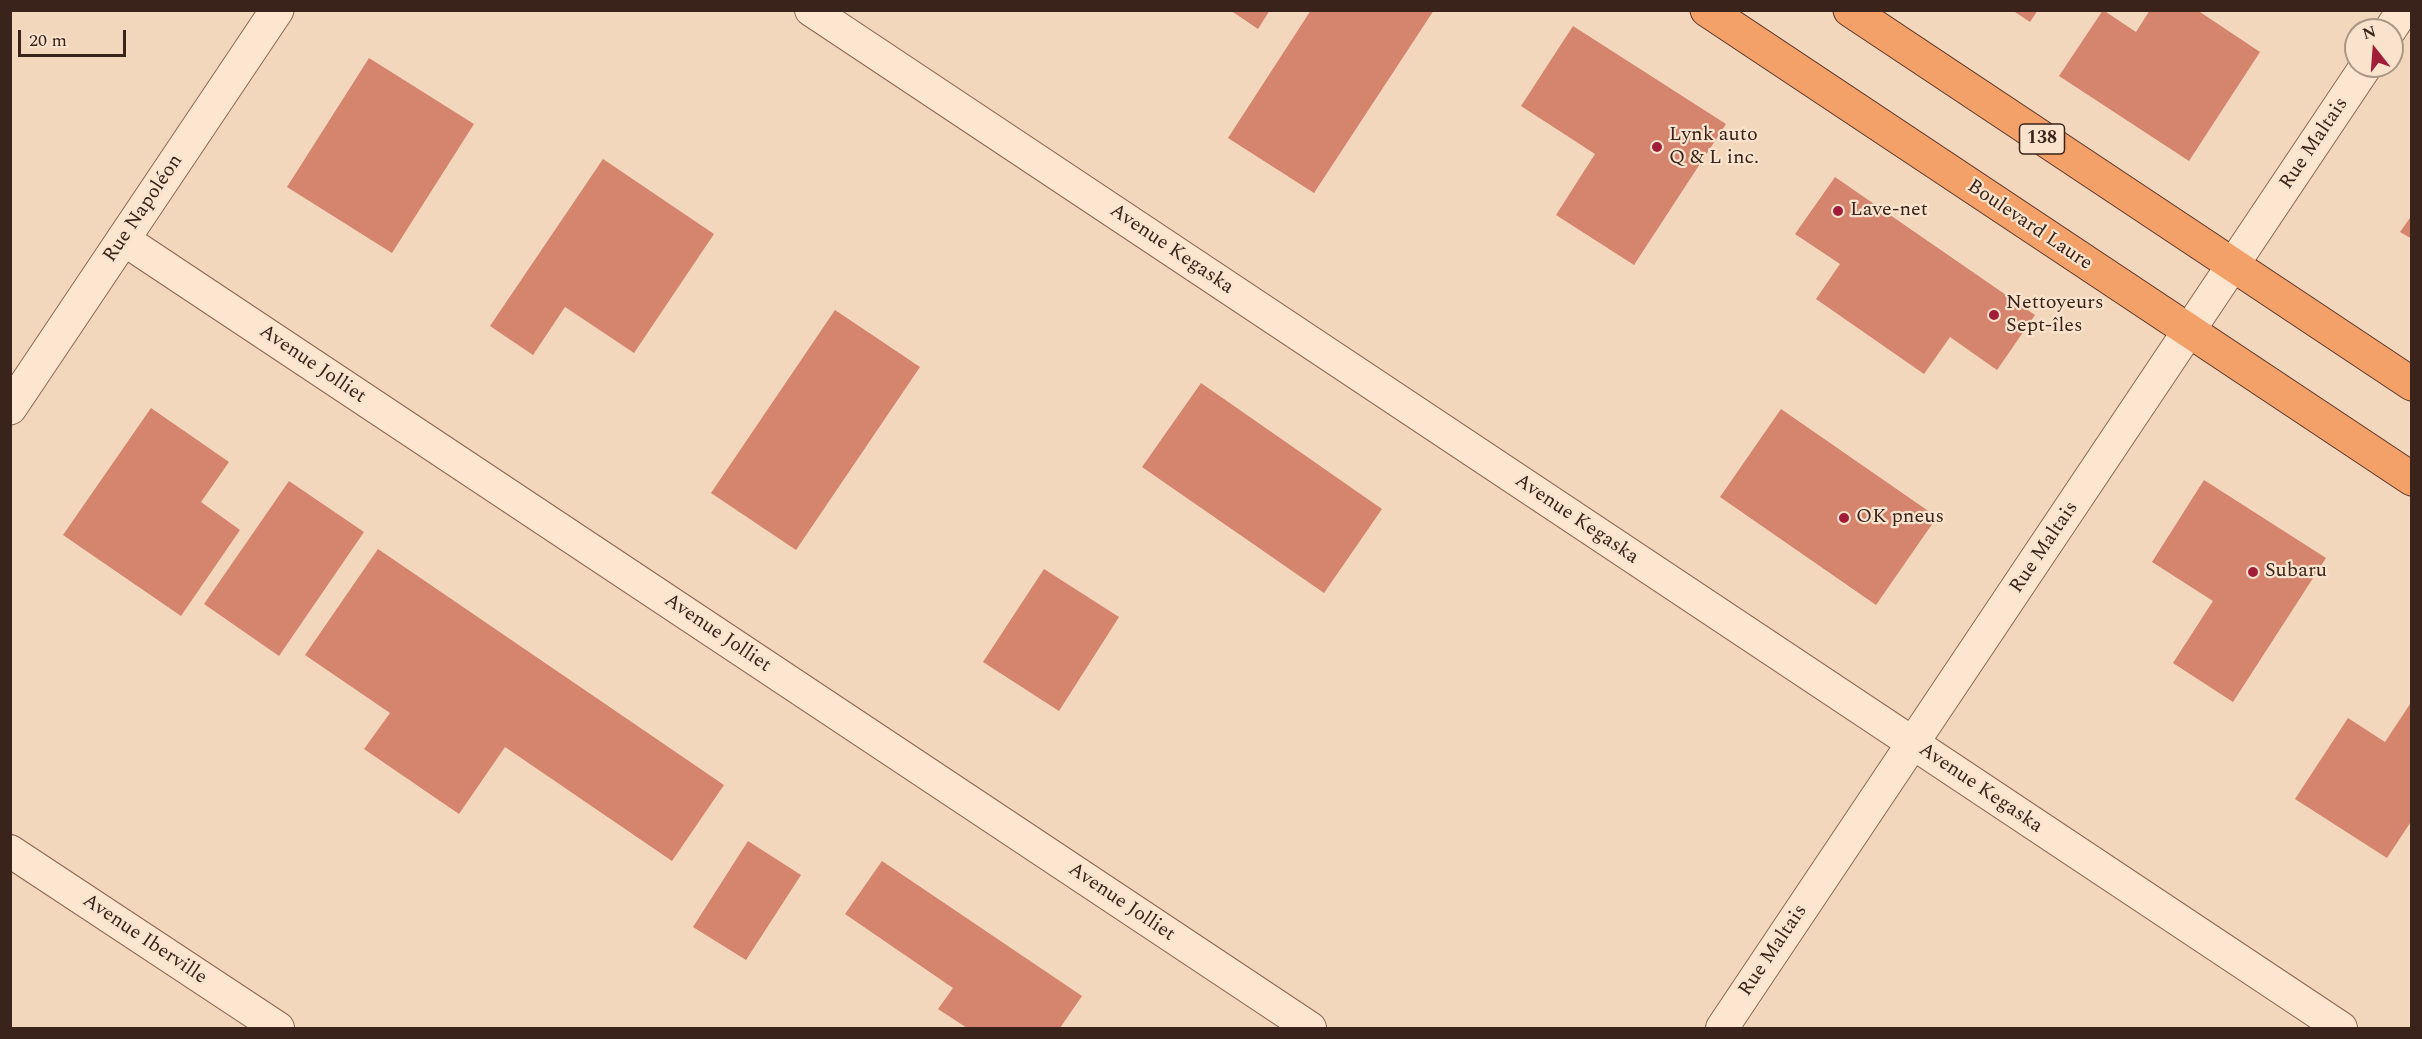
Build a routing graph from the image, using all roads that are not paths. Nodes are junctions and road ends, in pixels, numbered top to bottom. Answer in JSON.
{"nodes":[{"id":1,"x":277,"y":10,"type":"edge"},
{"id":2,"x":811,"y":10,"type":"edge"},
{"id":3,"x":1707,"y":10,"type":"edge"},
{"id":4,"x":1850,"y":10,"type":"edge"},
{"id":5,"x":2358,"y":78,"type":"edge"},
{"id":6,"x":123,"y":239,"type":"junction"},
{"id":7,"x":2233,"y":267,"type":"junction"},
{"id":8,"x":2189,"y":333,"type":"junction"},
{"id":9,"x":2412,"y":384,"type":"edge"},
{"id":10,"x":10,"y":408,"type":"edge"},
{"id":11,"x":2412,"y":479,"type":"edge"},
{"id":12,"x":1913,"y":744,"type":"junction"},
{"id":13,"x":10,"y":851,"type":"edge"},
{"id":14,"x":278,"y":1029,"type":"edge"},
{"id":15,"x":1310,"y":1029,"type":"edge"},
{"id":16,"x":1722,"y":1029,"type":"edge"},
{"id":17,"x":2341,"y":1029,"type":"edge"}],
"edges":[{"from":1,"to":6,"type":"street","name":"Rue Napoléon"},
{"from":2,"to":12,"type":"street","name":"Avenue Kegaska"},
{"from":3,"to":8,"type":"highway","name":"Boulevard Laure"},
{"from":4,"to":7,"type":"highway","number":"138"},
{"from":5,"to":7,"type":"street","name":"Rue Maltais"},
{"from":6,"to":10,"type":"street","name":"Rue Napoléon"},
{"from":6,"to":15,"type":"street","name":"Avenue Jolliet"},
{"from":7,"to":8,"type":"street","name":"Rue Maltais"},
{"from":7,"to":9,"type":"highway","number":"138"},
{"from":8,"to":11,"type":"highway","name":"Boulevard Laure"},
{"from":8,"to":12,"type":"street","name":"Rue Maltais"},
{"from":12,"to":16,"type":"street","name":"Rue Maltais"},
{"from":12,"to":17,"type":"street","name":"Avenue Kegaska"},
{"from":13,"to":14,"type":"street","name":"Avenue Iberville"}]}
